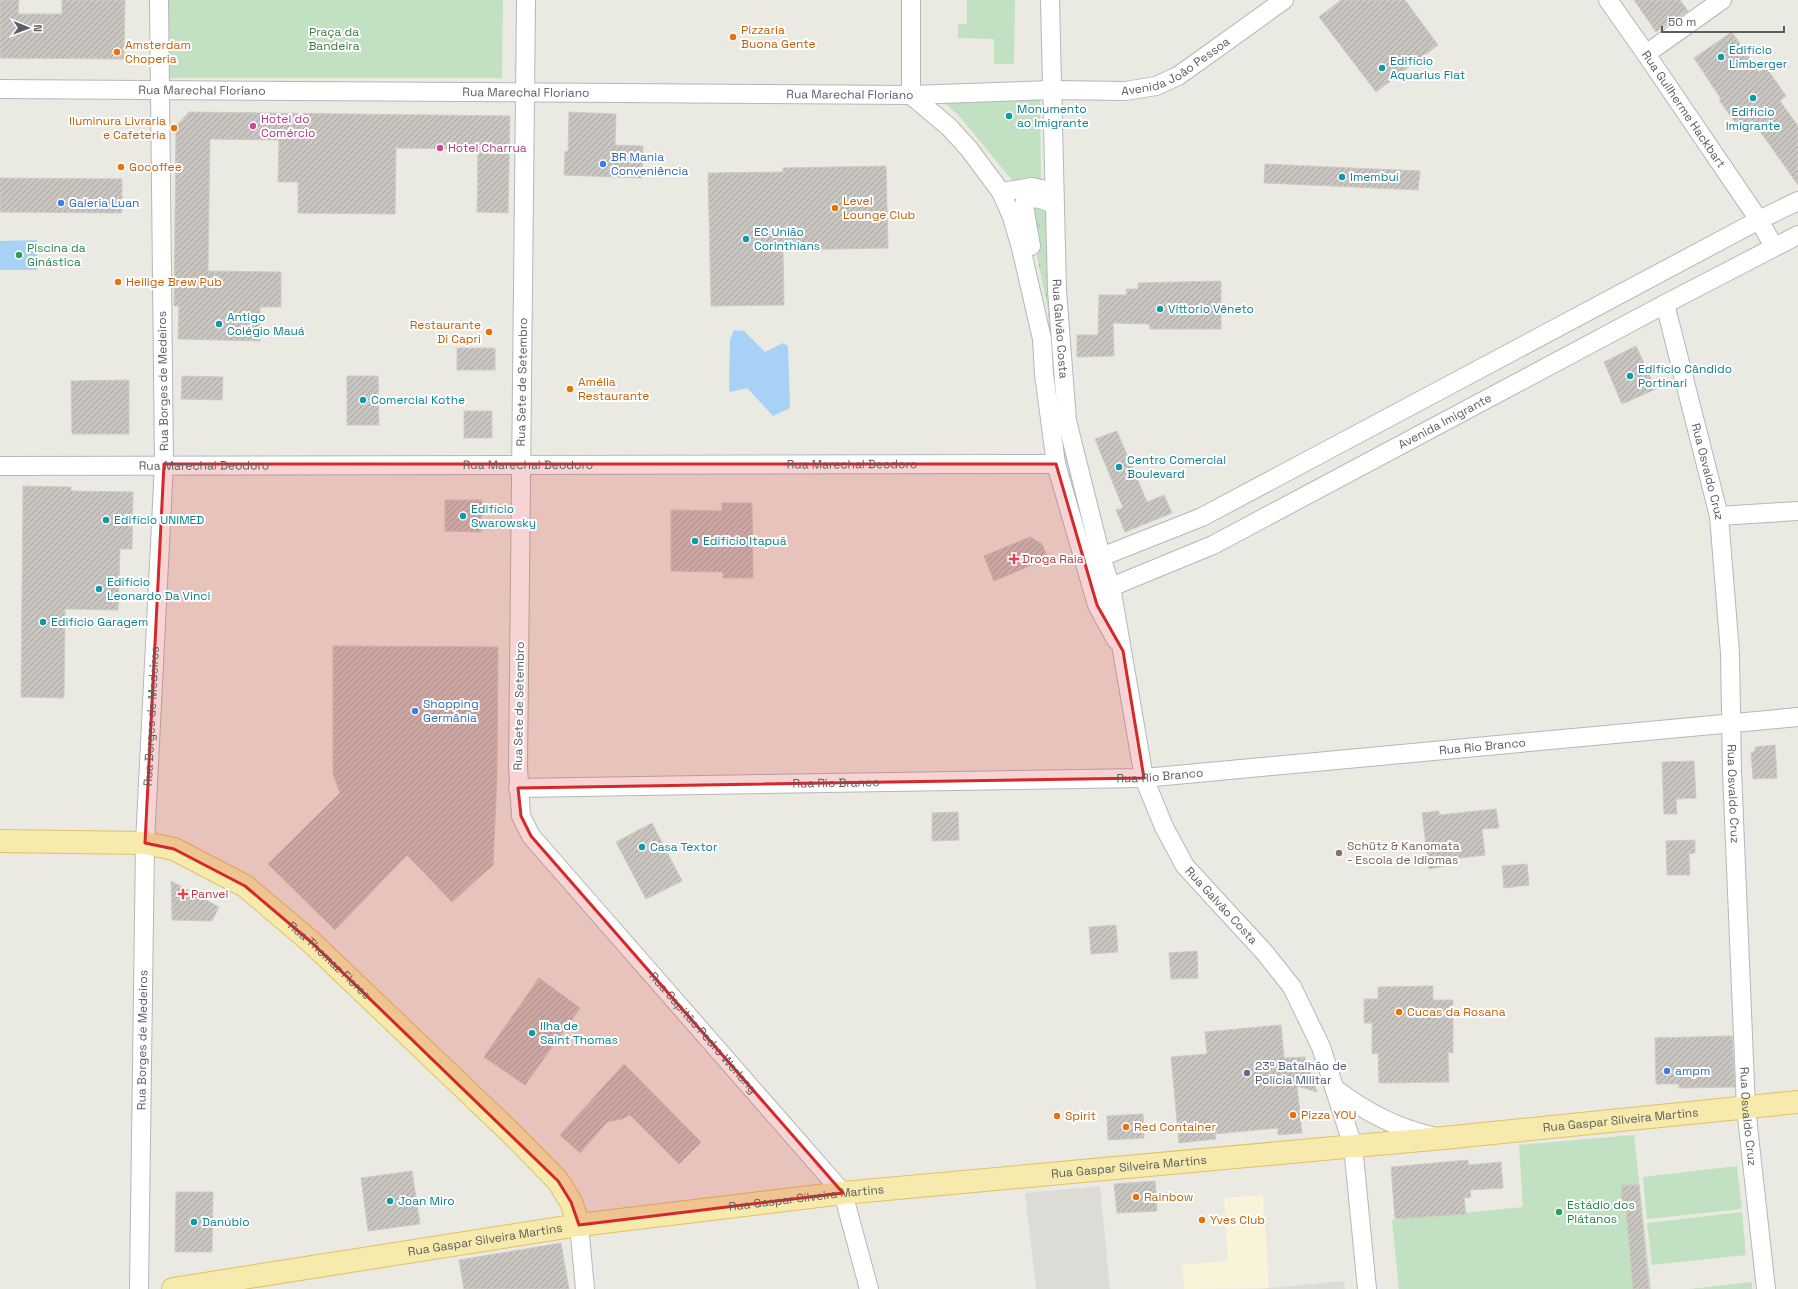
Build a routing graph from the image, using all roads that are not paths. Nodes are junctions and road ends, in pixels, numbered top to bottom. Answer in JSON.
{"nodes":[{"id":1,"x":159,"y":0,"type":"edge"},
{"id":2,"x":526,"y":0,"type":"edge"},
{"id":3,"x":911,"y":0,"type":"edge"},
{"id":4,"x":1050,"y":0,"type":"edge"},
{"id":5,"x":1284,"y":0,"type":"edge"},
{"id":6,"x":1608,"y":0,"type":"edge"},
{"id":7,"x":1722,"y":0,"type":"edge"},
{"id":8,"x":1646,"y":54,"type":"junction"},
{"id":9,"x":0,"y":89,"type":"edge"},
{"id":10,"x":159,"y":89,"type":"junction"},
{"id":11,"x":1052,"y":90,"type":"junction"},
{"id":12,"x":525,"y":91,"type":"junction"},
{"id":13,"x":911,"y":95,"type":"junction"},
{"id":14,"x":1001,"y":192,"type":"junction"},
{"id":15,"x":1054,"y":199,"type":"junction"},
{"id":16,"x":1798,"y":201,"type":"edge"},
{"id":17,"x":1759,"y":220,"type":"junction"},
{"id":18,"x":1798,"y":235,"type":"edge"},
{"id":19,"x":1774,"y":247,"type":"junction"},
{"id":20,"x":1664,"y":304,"type":"junction"},
{"id":21,"x":1042,"y":339,"type":"junction"},
{"id":22,"x":164,"y":464,"type":"junction"},
{"id":23,"x":1056,"y":464,"type":"junction"},
{"id":24,"x":521,"y":465,"type":"junction"},
{"id":25,"x":0,"y":466,"type":"edge"},
{"id":26,"x":1798,"y":510,"type":"edge"},
{"id":27,"x":1719,"y":516,"type":"junction"},
{"id":28,"x":1101,"y":557,"type":"junction"},
{"id":29,"x":1092,"y":587,"type":"junction"},
{"id":30,"x":1111,"y":587,"type":"junction"},
{"id":31,"x":1122,"y":651,"type":"junction"},
{"id":32,"x":1798,"y":718,"type":"edge"},
{"id":33,"x":1732,"y":723,"type":"junction"},
{"id":34,"x":1144,"y":778,"type":"junction"},
{"id":35,"x":518,"y":788,"type":"junction"},
{"id":36,"x":0,"y":841,"type":"edge"},
{"id":37,"x":145,"y":843,"type":"junction"},
{"id":38,"x":1334,"y":1088,"type":"junction"},
{"id":39,"x":1798,"y":1102,"type":"edge"},
{"id":40,"x":1746,"y":1108,"type":"junction"},
{"id":41,"x":1443,"y":1138,"type":"junction"},
{"id":42,"x":1353,"y":1146,"type":"junction"},
{"id":43,"x":843,"y":1193,"type":"junction"},
{"id":44,"x":579,"y":1225,"type":"junction"},
{"id":45,"x":182,"y":1288,"type":"edge"},
{"id":46,"x":140,"y":1289,"type":"edge"},
{"id":47,"x":585,"y":1289,"type":"edge"},
{"id":48,"x":869,"y":1289,"type":"edge"},
{"id":49,"x":1367,"y":1289,"type":"edge"},
{"id":50,"x":1766,"y":1289,"type":"edge"}],
"edges":[{"from":1,"to":10,"type":"street","name":"Rua Borges de Medeiros"},
{"from":2,"to":12,"type":"street","name":"Rua Sete de Setembro"},
{"from":3,"to":13,"type":"street"},
{"from":4,"to":11,"type":"street","name":"Rua Galvão Costa"},
{"from":5,"to":11,"type":"street","name":"Avenida João Pessoa"},
{"from":6,"to":8,"type":"street","name":"Rua Guilherme Hackbart"},
{"from":7,"to":8,"type":"street"},
{"from":8,"to":17,"type":"street","name":"Rua Guilherme Hackbart"},
{"from":9,"to":10,"type":"street","name":"Rua Marechal Floriano"},
{"from":10,"to":12,"type":"street","name":"Rua Marechal Floriano"},
{"from":10,"to":22,"type":"street","name":"Rua Borges de Medeiros"},
{"from":11,"to":13,"type":"street","name":"Rua Marechal Floriano"},
{"from":11,"to":15,"type":"street","name":"Rua Galvão Costa"},
{"from":12,"to":13,"type":"street","name":"Rua Marechal Floriano"},
{"from":12,"to":24,"type":"street","name":"Rua Sete de Setembro"},
{"from":13,"to":14,"type":"street","name":"Rua Galvão Costa"},
{"from":14,"to":15,"type":"street"},
{"from":14,"to":21,"type":"street","name":"Rua Galvão Costa"},
{"from":15,"to":21,"type":"street"},
{"from":15,"to":28,"type":"street","name":"Rua Galvão Costa"},
{"from":16,"to":17,"type":"street"},
{"from":17,"to":19,"type":"street"},
{"from":17,"to":28,"type":"street"},
{"from":18,"to":19,"type":"street","name":"Avenida Imigrante"},
{"from":19,"to":20,"type":"street","name":"Avenida Imigrante"},
{"from":20,"to":27,"type":"street","name":"Rua Osvaldo Cruz"},
{"from":20,"to":30,"type":"street","name":"Avenida Imigrante"},
{"from":21,"to":23,"type":"street","name":"Rua Galvão Costa"},
{"from":22,"to":24,"type":"street","name":"Rua Marechal Deodoro"},
{"from":22,"to":25,"type":"street","name":"Rua Marechal Deodoro"},
{"from":22,"to":37,"type":"street","name":"Rua Borges de Medeiros"},
{"from":23,"to":24,"type":"street","name":"Rua Marechal Deodoro"},
{"from":23,"to":29,"type":"street","name":"Rua Galvão Costa"},
{"from":24,"to":35,"type":"street","name":"Rua Sete de Setembro"},
{"from":26,"to":27,"type":"street"},
{"from":27,"to":33,"type":"street","name":"Rua Osvaldo Cruz"},
{"from":28,"to":30,"type":"street","name":"Rua Galvão Costa"},
{"from":29,"to":30,"type":"street","name":"Avenida Imigrante"},
{"from":29,"to":31,"type":"street","name":"Rua Galvão Costa"},
{"from":30,"to":31,"type":"street","name":"Rua Galvão Costa"},
{"from":31,"to":34,"type":"street","name":"Rua Galvão Costa"},
{"from":32,"to":33,"type":"street","name":"Rua Rio Branco"},
{"from":33,"to":34,"type":"street","name":"Rua Rio Branco"},
{"from":33,"to":40,"type":"street","name":"Rua Osvaldo Cruz"},
{"from":34,"to":35,"type":"street","name":"Rua Rio Branco"},
{"from":34,"to":38,"type":"street","name":"Rua Galvão Costa"},
{"from":35,"to":43,"type":"street","name":"Rua Capitão Pedro Werlang"},
{"from":36,"to":37,"type":"main road","name":"Rua Thomaz Flores"},
{"from":37,"to":44,"type":"main road","name":"Rua Thomaz Flores"},
{"from":37,"to":46,"type":"street","name":"Rua Borges de Medeiros"},
{"from":38,"to":41,"type":"street","name":"Rua Gaspar Silveira Martins"},
{"from":38,"to":42,"type":"street","name":"Rua Galvão Costa"},
{"from":39,"to":40,"type":"main road","name":"Rua Gaspar Silveira Martins"},
{"from":40,"to":41,"type":"main road","name":"Rua Gaspar Silveira Martins"},
{"from":40,"to":50,"type":"street","name":"Rua Osvaldo Cruz"},
{"from":41,"to":42,"type":"main road","name":"Rua Gaspar Silveira Martins"},
{"from":42,"to":43,"type":"main road","name":"Rua Gaspar Silveira Martins"},
{"from":42,"to":49,"type":"street","name":"Rua Galvão Costa"},
{"from":43,"to":44,"type":"main road","name":"Rua Gaspar Silveira Martins"},
{"from":43,"to":48,"type":"street","name":"Rua Capitão Pedro Werlang"},
{"from":44,"to":45,"type":"main road","name":"Rua Gaspar Silveira Martins"},
{"from":44,"to":47,"type":"street"}]}
